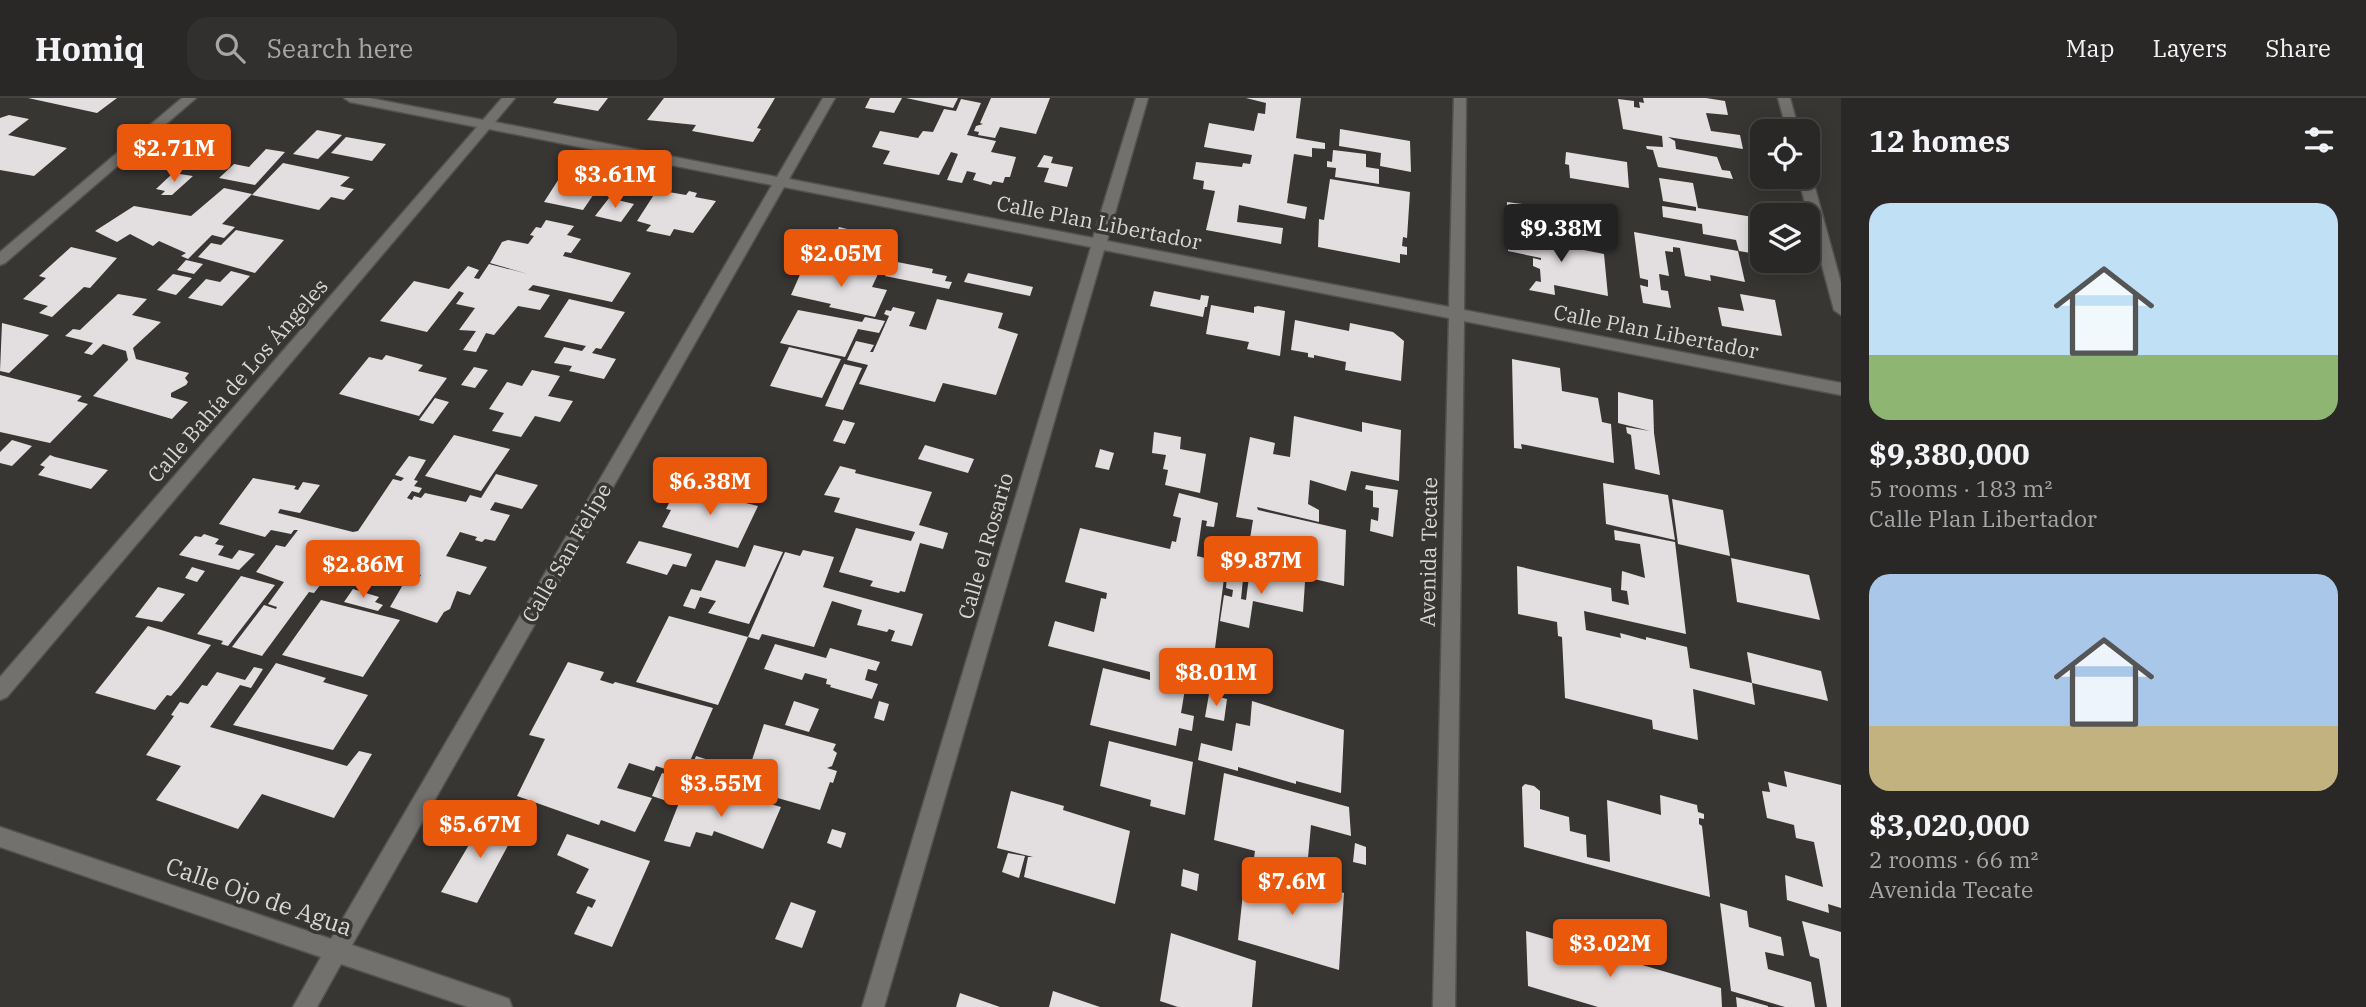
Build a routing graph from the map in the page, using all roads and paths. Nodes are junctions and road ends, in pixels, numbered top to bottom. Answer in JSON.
{"nodes":[{"id":1,"x":190,"y":98,"type":"edge"},
{"id":2,"x":350,"y":98,"type":"edge"},
{"id":3,"x":509,"y":98,"type":"edge"},
{"id":4,"x":830,"y":98,"type":"edge"},
{"id":5,"x":1142,"y":98,"type":"edge"},
{"id":6,"x":1460,"y":98,"type":"edge"},
{"id":7,"x":1784,"y":98,"type":"edge"},
{"id":8,"x":1790,"y":119,"type":"edge"},
{"id":9,"x":486,"y":124,"type":"junction"},
{"id":10,"x":782,"y":181,"type":"junction"},
{"id":11,"x":1808,"y":189,"type":"edge"},
{"id":12,"x":1098,"y":244,"type":"junction"},
{"id":13,"x":0,"y":260,"type":"edge"},
{"id":14,"x":1841,"y":310,"type":"edge"},
{"id":15,"x":1456,"y":315,"type":"junction"},
{"id":16,"x":1841,"y":389,"type":"edge"},
{"id":17,"x":0,"y":691,"type":"edge"},
{"id":18,"x":0,"y":837,"type":"edge"},
{"id":19,"x":337,"y":951,"type":"junction"},
{"id":20,"x":304,"y":1007,"type":"edge"},
{"id":21,"x":501,"y":1007,"type":"edge"},
{"id":22,"x":873,"y":1007,"type":"edge"},
{"id":23,"x":1444,"y":1007,"type":"edge"}],
"edges":[{"from":1,"to":13,"type":"street"},
{"from":2,"to":9,"type":"street","name":"Calle Plan Libertador"},
{"from":3,"to":9,"type":"street","name":"Calle Bahía de Los Ángeles"},
{"from":4,"to":10,"type":"street","name":"Calle San Felipe"},
{"from":5,"to":12,"type":"street","name":"Calle el Rosario"},
{"from":6,"to":15,"type":"street","name":"Avenida Tecate"},
{"from":7,"to":8,"type":"street"},
{"from":9,"to":10,"type":"street","name":"Calle Plan Libertador"},
{"from":9,"to":17,"type":"street","name":"Calle Bahía de Los Ángeles"},
{"from":10,"to":12,"type":"street","name":"Calle Plan Libertador"},
{"from":10,"to":19,"type":"street","name":"Calle San Felipe"},
{"from":11,"to":14,"type":"street"},
{"from":12,"to":15,"type":"street","name":"Calle Plan Libertador"},
{"from":12,"to":22,"type":"street","name":"Calle el Rosario"},
{"from":15,"to":16,"type":"street","name":"Calle Plan Libertador"},
{"from":15,"to":23,"type":"street","name":"Avenida Tecate"},
{"from":18,"to":19,"type":"street","name":"Calle Ojo de Agua"},
{"from":19,"to":20,"type":"street","name":"Calle San Felipe"},
{"from":19,"to":21,"type":"street","name":"Calle Ojo de Agua"}]}
